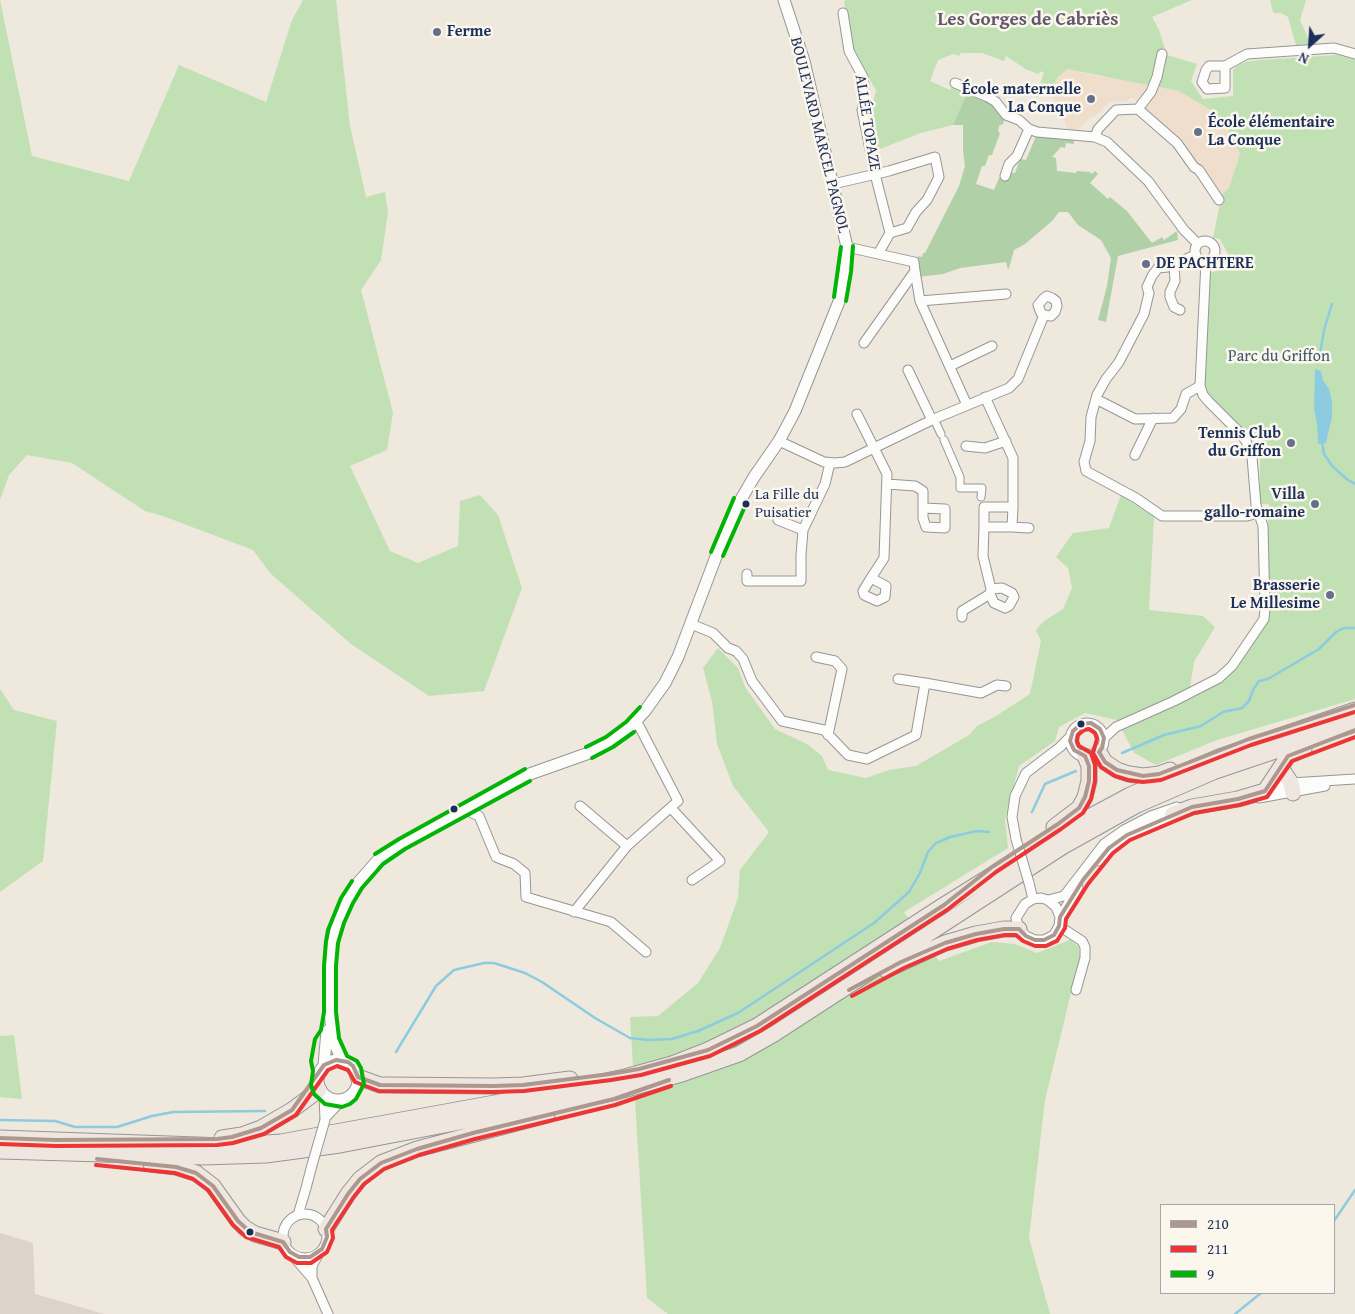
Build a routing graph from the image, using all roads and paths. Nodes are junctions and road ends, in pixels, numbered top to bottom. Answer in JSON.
{"nodes":[{"id":1,"x":784,"y":0,"type":"edge"},
{"id":2,"x":843,"y":13,"type":"dead end"},
{"id":3,"x":1162,"y":54,"type":"dead end"},
{"id":4,"x":1355,"y":54,"type":"edge"},
{"id":5,"x":1225,"y":66,"type":"dead end"},
{"id":6,"x":955,"y":83,"type":"dead end"},
{"id":7,"x":1138,"y":109,"type":"junction"},
{"id":8,"x":1029,"y":129,"type":"junction"},
{"id":9,"x":1095,"y":136,"type":"junction"},
{"id":10,"x":875,"y":174,"type":"junction"},
{"id":11,"x":1005,"y":176,"type":"dead end"},
{"id":12,"x":833,"y":184,"type":"junction"},
{"id":13,"x":1219,"y":200,"type":"dead end"},
{"id":14,"x":890,"y":233,"type":"junction"},
{"id":15,"x":1198,"y":244,"type":"junction"},
{"id":16,"x":847,"y":247,"type":"junction"},
{"id":17,"x":878,"y":254,"type":"junction"},
{"id":18,"x":1196,"y":255,"type":"junction"},
{"id":19,"x":1206,"y":261,"type":"junction"},
{"id":20,"x":1174,"y":265,"type":"junction"},
{"id":21,"x":914,"y":266,"type":"junction"},
{"id":22,"x":1006,"y":294,"type":"dead end"},
{"id":23,"x":920,"y":301,"type":"junction"},
{"id":24,"x":1180,"y":310,"type":"dead end"},
{"id":25,"x":1044,"y":315,"type":"dead end"},
{"id":26,"x":864,"y":343,"type":"dead end"},
{"id":27,"x":992,"y":346,"type":"dead end"},
{"id":28,"x":950,"y":366,"type":"junction"},
{"id":29,"x":908,"y":370,"type":"dead end"},
{"id":30,"x":1200,"y":386,"type":"junction"},
{"id":31,"x":985,"y":397,"type":"junction"},
{"id":32,"x":1096,"y":400,"type":"junction"},
{"id":33,"x":967,"y":405,"type":"junction"},
{"id":34,"x":857,"y":414,"type":"dead end"},
{"id":35,"x":1153,"y":418,"type":"junction"},
{"id":36,"x":933,"y":420,"type":"junction"},
{"id":37,"x":1006,"y":441,"type":"junction"},
{"id":38,"x":779,"y":442,"type":"junction"},
{"id":39,"x":966,"y":446,"type":"dead end"},
{"id":40,"x":874,"y":449,"type":"junction"},
{"id":41,"x":1135,"y":455,"type":"dead end"},
{"id":42,"x":830,"y":463,"type":"junction"},
{"id":43,"x":887,"y":484,"type":"junction"},
{"id":44,"x":982,"y":503,"type":"junction"},
{"id":45,"x":1013,"y":507,"type":"junction"},
{"id":46,"x":923,"y":508,"type":"dead end"},
{"id":47,"x":1258,"y":513,"type":"junction"},
{"id":48,"x":778,"y":520,"type":"dead end"},
{"id":49,"x":984,"y":527,"type":"junction"},
{"id":50,"x":1012,"y":527,"type":"junction"},
{"id":51,"x":1029,"y":528,"type":"dead end"},
{"id":52,"x":803,"y":530,"type":"junction"},
{"id":53,"x":747,"y":574,"type":"dead end"},
{"id":54,"x":872,"y":578,"type":"dead end"},
{"id":55,"x":962,"y":617,"type":"dead end"},
{"id":56,"x":692,"y":624,"type":"junction"},
{"id":57,"x":816,"y":657,"type":"dead end"},
{"id":58,"x":898,"y":679,"type":"dead end"},
{"id":59,"x":925,"y":683,"type":"junction"},
{"id":60,"x":1006,"y":686,"type":"dead end"},
{"id":61,"x":1355,"y":705,"type":"edge"},
{"id":62,"x":1355,"y":710,"type":"edge"},
{"id":63,"x":636,"y":720,"type":"junction"},
{"id":64,"x":1355,"y":724,"type":"edge"},
{"id":65,"x":1096,"y":725,"type":"junction"},
{"id":66,"x":1116,"y":727,"type":"junction"},
{"id":67,"x":1355,"y":730,"type":"edge"},
{"id":68,"x":828,"y":735,"type":"junction"},
{"id":69,"x":1071,"y":736,"type":"junction"},
{"id":70,"x":1091,"y":750,"type":"junction"},
{"id":71,"x":1050,"y":756,"type":"junction"},
{"id":72,"x":1281,"y":768,"type":"junction"},
{"id":73,"x":1355,"y":779,"type":"edge"},
{"id":74,"x":1268,"y":788,"type":"junction"},
{"id":75,"x":1292,"y":788,"type":"junction"},
{"id":76,"x":474,"y":804,"type":"junction"},
{"id":77,"x":580,"y":806,"type":"dead end"},
{"id":78,"x":671,"y":808,"type":"junction"},
{"id":79,"x":1174,"y":814,"type":"junction"},
{"id":80,"x":627,"y":846,"type":"junction"},
{"id":81,"x":692,"y":880,"type":"dead end"},
{"id":82,"x":1033,"y":899,"type":"junction"},
{"id":83,"x":1048,"y":900,"type":"junction"},
{"id":84,"x":944,"y":905,"type":"junction"},
{"id":85,"x":574,"y":912,"type":"junction"},
{"id":86,"x":1060,"y":922,"type":"junction"},
{"id":87,"x":1019,"y":928,"type":"junction"},
{"id":88,"x":646,"y":952,"type":"dead end"},
{"id":89,"x":1076,"y":990,"type":"dead end"},
{"id":90,"x":330,"y":1012,"type":"junction"},
{"id":91,"x":804,"y":1014,"type":"junction"},
{"id":92,"x":708,"y":1050,"type":"junction"},
{"id":93,"x":342,"y":1060,"type":"junction"},
{"id":94,"x":324,"y":1065,"type":"junction"},
{"id":95,"x":682,"y":1074,"type":"junction"},
{"id":96,"x":358,"y":1077,"type":"junction"},
{"id":97,"x":322,"y":1093,"type":"junction"},
{"id":98,"x":340,"y":1101,"type":"junction"},
{"id":99,"x":326,"y":1119,"type":"junction"},
{"id":100,"x":0,"y":1138,"type":"edge"},
{"id":101,"x":56,"y":1140,"type":"junction"},
{"id":102,"x":0,"y":1151,"type":"edge"},
{"id":103,"x":306,"y":1188,"type":"junction"},
{"id":104,"x":298,"y":1215,"type":"junction"},
{"id":105,"x":313,"y":1215,"type":"junction"},
{"id":106,"x":326,"y":1229,"type":"junction"},
{"id":107,"x":286,"y":1247,"type":"junction"},
{"id":108,"x":319,"y":1253,"type":"junction"},
{"id":109,"x":312,"y":1278,"type":"junction"},
{"id":110,"x":328,"y":1314,"type":"edge"}],
"edges":[{"from":1,"to":12,"type":"street","name":"BOULEVARD MARCEL PAGNOL"},
{"from":2,"to":10,"type":"street","name":"ALLÉE TOPAZE"},
{"from":3,"to":7,"type":"street"},
{"from":4,"to":5,"type":"street"},
{"from":6,"to":8,"type":"street"},
{"from":7,"to":9,"type":"street"},
{"from":7,"to":13,"type":"street"},
{"from":8,"to":9,"type":"street"},
{"from":8,"to":11,"type":"street"},
{"from":9,"to":15,"type":"street"},
{"from":10,"to":12,"type":"street"},
{"from":10,"to":14,"type":"street","name":"ALLÉE TOPAZE"},
{"from":10,"to":14,"type":"street"},
{"from":12,"to":16,"type":"street","name":"BOULEVARD MARCEL PAGNOL"},
{"from":14,"to":17,"type":"street"},
{"from":15,"to":18,"type":"street"},
{"from":15,"to":19,"type":"street"},
{"from":16,"to":17,"type":"street"},
{"from":16,"to":38,"type":"street","name":"BOULEVARD MARCEL PAGNOL"},
{"from":17,"to":21,"type":"street"},
{"from":18,"to":19,"type":"street"},
{"from":18,"to":20,"type":"street"},
{"from":19,"to":30,"type":"street"},
{"from":20,"to":24,"type":"street"},
{"from":20,"to":32,"type":"street"},
{"from":21,"to":23,"type":"street"},
{"from":21,"to":26,"type":"street"},
{"from":22,"to":23,"type":"street"},
{"from":23,"to":28,"type":"street"},
{"from":25,"to":31,"type":"street"},
{"from":27,"to":28,"type":"street"},
{"from":28,"to":33,"type":"street"},
{"from":29,"to":36,"type":"street"},
{"from":30,"to":35,"type":"street"},
{"from":30,"to":47,"type":"street"},
{"from":31,"to":33,"type":"street"},
{"from":31,"to":37,"type":"street"},
{"from":32,"to":35,"type":"street"},
{"from":32,"to":47,"type":"street"},
{"from":33,"to":36,"type":"street"},
{"from":34,"to":40,"type":"street"},
{"from":35,"to":41,"type":"street"},
{"from":36,"to":40,"type":"street"},
{"from":36,"to":44,"type":"street"},
{"from":37,"to":39,"type":"street"},
{"from":37,"to":45,"type":"street"},
{"from":38,"to":42,"type":"street"},
{"from":38,"to":56,"type":"street","name":"BOULEVARD MARCEL PAGNOL"},
{"from":40,"to":42,"type":"street"},
{"from":40,"to":43,"type":"street"},
{"from":42,"to":52,"type":"street"},
{"from":43,"to":46,"type":"street"},
{"from":43,"to":54,"type":"street"},
{"from":44,"to":45,"type":"street"},
{"from":44,"to":49,"type":"street"},
{"from":45,"to":50,"type":"street"},
{"from":47,"to":66,"type":"street"},
{"from":48,"to":52,"type":"street"},
{"from":49,"to":50,"type":"street"},
{"from":49,"to":55,"type":"street"},
{"from":50,"to":51,"type":"street"},
{"from":52,"to":53,"type":"street"},
{"from":56,"to":63,"type":"street","name":"BOULEVARD MARCEL PAGNOL"},
{"from":56,"to":68,"type":"street"},
{"from":57,"to":68,"type":"street"},
{"from":58,"to":59,"type":"street"},
{"from":59,"to":60,"type":"street"},
{"from":59,"to":68,"type":"street"},
{"from":61,"to":70,"type":"highway"},
{"from":62,"to":84,"type":"highway"},
{"from":63,"to":76,"type":"street","name":"BOULEVARD MARCEL PAGNOL"},
{"from":63,"to":78,"type":"street"},
{"from":64,"to":91,"type":"highway"},
{"from":65,"to":66,"type":"street"},
{"from":65,"to":69,"type":"street"},
{"from":65,"to":70,"type":"street"},
{"from":66,"to":70,"type":"street"},
{"from":67,"to":72,"type":"highway"},
{"from":69,"to":70,"type":"street"},
{"from":69,"to":71,"type":"street"},
{"from":70,"to":71,"type":"street"},
{"from":70,"to":84,"type":"highway"},
{"from":71,"to":82,"type":"street","bridge":true},
{"from":72,"to":74,"type":"highway"},
{"from":72,"to":75,"type":"highway"},
{"from":73,"to":75,"type":"street"},
{"from":74,"to":75,"type":"street"},
{"from":74,"to":79,"type":"highway"},
{"from":74,"to":83,"type":"street"},
{"from":75,"to":79,"type":"street"},
{"from":76,"to":85,"type":"street"},
{"from":76,"to":90,"type":"street","name":"BOULEVARD MARCEL PAGNOL"},
{"from":77,"to":80,"type":"street"},
{"from":78,"to":80,"type":"street"},
{"from":78,"to":81,"type":"street"},
{"from":79,"to":86,"type":"street"},
{"from":80,"to":85,"type":"street"},
{"from":82,"to":83,"type":"street"},
{"from":82,"to":87,"type":"street"},
{"from":83,"to":86,"type":"street"},
{"from":84,"to":92,"type":"highway"},
{"from":85,"to":88,"type":"street"},
{"from":86,"to":87,"type":"street"},
{"from":86,"to":89,"type":"street"},
{"from":87,"to":91,"type":"highway"},
{"from":90,"to":93,"type":"street","name":"BOULEVARD MARCEL PAGNOL"},
{"from":90,"to":94,"type":"street","name":"BOULEVARD MARCEL PAGNOL"},
{"from":91,"to":95,"type":"highway"},
{"from":92,"to":96,"type":"highway"},
{"from":92,"to":101,"type":"highway"},
{"from":93,"to":94,"type":"street"},
{"from":93,"to":96,"type":"street"},
{"from":94,"to":97,"type":"street"},
{"from":95,"to":102,"type":"highway"},
{"from":95,"to":106,"type":"highway"},
{"from":96,"to":98,"type":"street"},
{"from":97,"to":98,"type":"street"},
{"from":97,"to":99,"type":"street"},
{"from":97,"to":101,"type":"highway"},
{"from":98,"to":99,"type":"street"},
{"from":99,"to":103,"type":"street","bridge":true},
{"from":100,"to":101,"type":"highway"},
{"from":102,"to":107,"type":"highway"},
{"from":103,"to":104,"type":"street"},
{"from":103,"to":105,"type":"street"},
{"from":104,"to":105,"type":"street"},
{"from":104,"to":107,"type":"street"},
{"from":105,"to":106,"type":"street"},
{"from":106,"to":108,"type":"street"},
{"from":107,"to":108,"type":"street"},
{"from":107,"to":109,"type":"street"},
{"from":108,"to":109,"type":"street"},
{"from":109,"to":110,"type":"street"}]}
